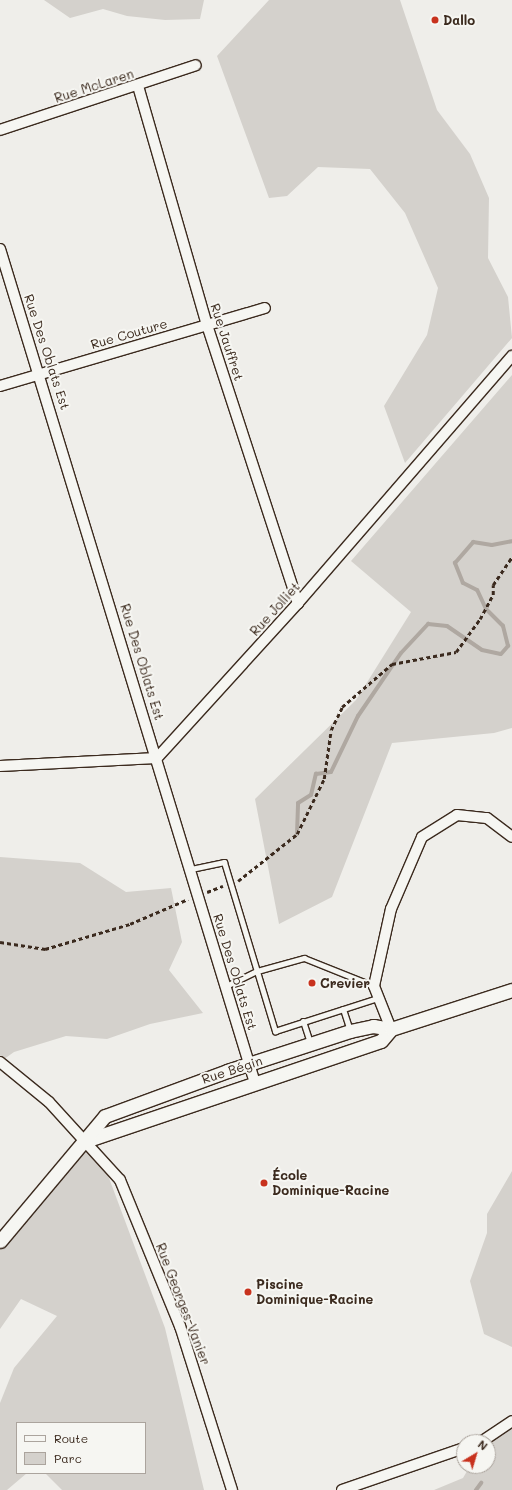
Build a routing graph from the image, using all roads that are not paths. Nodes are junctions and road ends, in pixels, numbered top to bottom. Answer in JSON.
{"nodes":[{"id":1,"x":196,"y":65,"type":"dead end"},
{"id":2,"x":138,"y":86,"type":"junction"},
{"id":3,"x":0,"y":130,"type":"edge"},
{"id":4,"x":0,"y":249,"type":"edge"},
{"id":5,"x":265,"y":308,"type":"dead end"},
{"id":6,"x":207,"y":325,"type":"junction"},
{"id":7,"x":512,"y":356,"type":"edge"},
{"id":8,"x":40,"y":373,"type":"junction"},
{"id":9,"x":0,"y":386,"type":"edge"},
{"id":10,"x":298,"y":603,"type":"junction"},
{"id":11,"x":157,"y":758,"type":"junction"},
{"id":12,"x":0,"y":766,"type":"edge"},
{"id":13,"x":512,"y":837,"type":"edge"},
{"id":14,"x":191,"y":869,"type":"junction"},
{"id":15,"x":257,"y":971,"type":"junction"},
{"id":16,"x":226,"y":986,"type":"junction"},
{"id":17,"x":374,"y":986,"type":"junction"},
{"id":18,"x":512,"y":990,"type":"edge"},
{"id":19,"x":378,"y":998,"type":"junction"},
{"id":20,"x":344,"y":1008,"type":"junction"},
{"id":21,"x":303,"y":1021,"type":"junction"},
{"id":22,"x":391,"y":1029,"type":"junction"},
{"id":23,"x":350,"y":1031,"type":"junction"},
{"id":24,"x":310,"y":1044,"type":"junction"},
{"id":25,"x":0,"y":1062,"type":"edge"},
{"id":26,"x":249,"y":1064,"type":"junction"},
{"id":27,"x":255,"y":1083,"type":"junction"},
{"id":28,"x":85,"y":1141,"type":"junction"},
{"id":29,"x":0,"y":1241,"type":"edge"},
{"id":30,"x":512,"y":1421,"type":"edge"},
{"id":31,"x":493,"y":1434,"type":"edge"},
{"id":32,"x":456,"y":1451,"type":"edge"},
{"id":33,"x":232,"y":1490,"type":"edge"},
{"id":34,"x":342,"y":1490,"type":"edge"}],
"edges":[{"from":1,"to":2,"type":"street","name":"Rue McLaren"},
{"from":2,"to":3,"type":"street","name":"Rue McLaren"},
{"from":2,"to":6,"type":"street","name":"Rue Jauffret"},
{"from":4,"to":8,"type":"street","name":"Rue Des Oblats Est"},
{"from":5,"to":6,"type":"street","name":"Rue Couture"},
{"from":6,"to":8,"type":"street","name":"Rue Couture"},
{"from":6,"to":10,"type":"street","name":"Rue Jauffret"},
{"from":7,"to":10,"type":"street","name":"Rue Jolliet"},
{"from":8,"to":9,"type":"street","name":"Rue Couture"},
{"from":8,"to":11,"type":"street","name":"Rue Des Oblats Est"},
{"from":10,"to":11,"type":"street","name":"Rue Jolliet"},
{"from":11,"to":12,"type":"street"},
{"from":11,"to":14,"type":"street","name":"Rue Des Oblats Est"},
{"from":13,"to":17,"type":"street"},
{"from":14,"to":15,"type":"lane"},
{"from":14,"to":16,"type":"street","name":"Rue Des Oblats Est"},
{"from":15,"to":16,"type":"lane"},
{"from":15,"to":17,"type":"lane"},
{"from":15,"to":21,"type":"lane"},
{"from":16,"to":26,"type":"street","name":"Rue Des Oblats Est"},
{"from":17,"to":19,"type":"street"},
{"from":18,"to":22,"type":"street","name":"Rue Bégin"},
{"from":19,"to":20,"type":"lane"},
{"from":19,"to":22,"type":"street"},
{"from":20,"to":21,"type":"lane"},
{"from":20,"to":23,"type":"lane"},
{"from":21,"to":24,"type":"lane"},
{"from":22,"to":23,"type":"street","name":"Rue Bégin"},
{"from":22,"to":27,"type":"street","name":"Rue Bégin"},
{"from":23,"to":24,"type":"street","name":"Rue Bégin"},
{"from":24,"to":26,"type":"street","name":"Rue Bégin"},
{"from":25,"to":28,"type":"street","name":"Rue Georges-Vanier"},
{"from":26,"to":27,"type":"street","name":"Rue Des Oblats Est"},
{"from":26,"to":28,"type":"street","name":"Rue Bégin"},
{"from":27,"to":28,"type":"street","name":"Rue Bégin"},
{"from":28,"to":29,"type":"street","name":"Rue Bégin"},
{"from":28,"to":33,"type":"street","name":"Rue Georges-Vanier"},
{"from":30,"to":31,"type":"street"},
{"from":32,"to":34,"type":"street"}]}
